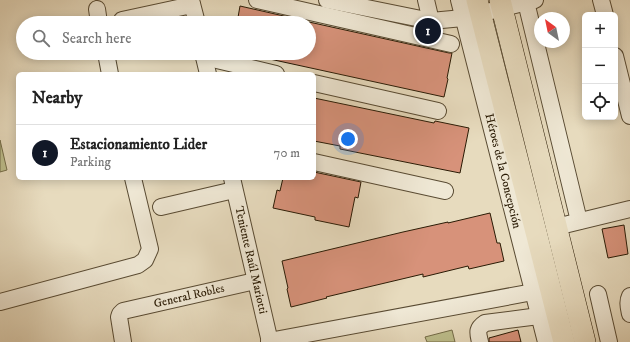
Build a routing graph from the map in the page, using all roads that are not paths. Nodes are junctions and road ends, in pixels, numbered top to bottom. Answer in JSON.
{"nodes":[{"id":1,"x":257,"y":0,"type":"edge"},
{"id":2,"x":327,"y":0,"type":"edge"},
{"id":3,"x":426,"y":0,"type":"edge"},
{"id":4,"x":459,"y":0,"type":"edge"},
{"id":5,"x":601,"y":0,"type":"edge"},
{"id":6,"x":530,"y":1,"type":"edge"},
{"id":7,"x":192,"y":2,"type":"edge"},
{"id":8,"x":501,"y":4,"type":"edge"},
{"id":9,"x":380,"y":5,"type":"edge"},
{"id":10,"x":474,"y":10,"type":"edge"},
{"id":11,"x":604,"y":12,"type":"edge"},
{"id":12,"x":138,"y":16,"type":"edge"},
{"id":13,"x":195,"y":16,"type":"edge"},
{"id":14,"x":432,"y":21,"type":"junction"},
{"id":15,"x":451,"y":44,"type":"dead end"},
{"id":16,"x":107,"y":60,"type":"edge"},
{"id":17,"x":205,"y":60,"type":"edge"},
{"id":18,"x":223,"y":60,"type":"edge"},
{"id":19,"x":618,"y":68,"type":"edge"},
{"id":20,"x":110,"y":72,"type":"edge"},
{"id":21,"x":208,"y":72,"type":"edge"},
{"id":22,"x":268,"y":72,"type":"edge"},
{"id":23,"x":316,"y":83,"type":"edge"},
{"id":24,"x":438,"y":111,"type":"dead end"},
{"id":25,"x":630,"y":116,"type":"edge"},
{"id":26,"x":316,"y":162,"type":"edge"},
{"id":27,"x":133,"y":180,"type":"edge"},
{"id":28,"x":233,"y":184,"type":"edge"},
{"id":29,"x":445,"y":192,"type":"dead end"},
{"id":30,"x":161,"y":207,"type":"dead end"},
{"id":31,"x":630,"y":209,"type":"edge"},
{"id":32,"x":579,"y":221,"type":"junction"},
{"id":33,"x":556,"y":227,"type":"junction"},
{"id":34,"x":255,"y":281,"type":"junction"},
{"id":35,"x":533,"y":292,"type":"junction"},
{"id":36,"x":598,"y":294,"type":"dead end"},
{"id":37,"x":630,"y":296,"type":"edge"},
{"id":38,"x":0,"y":302,"type":"edge"},
{"id":39,"x":630,"y":314,"type":"edge"},
{"id":40,"x":539,"y":316,"type":"junction"},
{"id":41,"x":269,"y":341,"type":"edge"},
{"id":42,"x":123,"y":342,"type":"edge"},
{"id":43,"x":480,"y":342,"type":"edge"},
{"id":44,"x":546,"y":342,"type":"edge"},
{"id":45,"x":564,"y":342,"type":"edge"},
{"id":46,"x":585,"y":342,"type":"edge"},
{"id":47,"x":609,"y":342,"type":"edge"}],
"edges":[{"from":1,"to":15,"type":"street"},
{"from":2,"to":9,"type":"street"},
{"from":3,"to":14,"type":"street"},
{"from":4,"to":10,"type":"street","name":"Héroes de la Concepción"},
{"from":5,"to":11,"type":"street"},
{"from":6,"to":8,"type":"street"},
{"from":6,"to":32,"type":"street"},
{"from":7,"to":12,"type":"street"},
{"from":7,"to":13,"type":"street"},
{"from":8,"to":10,"type":"street"},
{"from":8,"to":33,"type":"main road"},
{"from":9,"to":14,"type":"street"},
{"from":10,"to":14,"type":"street"},
{"from":10,"to":35,"type":"street","name":"Héroes de la Concepción"},
{"from":10,"to":45,"type":"main road","name":"Héroes de la Concepción"},
{"from":16,"to":20,"type":"street"},
{"from":17,"to":21,"type":"street"},
{"from":18,"to":22,"type":"street"},
{"from":19,"to":25,"type":"street"},
{"from":23,"to":24,"type":"street"},
{"from":26,"to":29,"type":"street"},
{"from":27,"to":38,"type":"street"},
{"from":28,"to":30,"type":"street"},
{"from":28,"to":34,"type":"street","name":"Teniente Raúl Mariotti"},
{"from":31,"to":32,"type":"street"},
{"from":32,"to":33,"type":"street"},
{"from":33,"to":46,"type":"main road"},
{"from":34,"to":41,"type":"street","name":"Teniente Raúl Mariotti"},
{"from":34,"to":42,"type":"street","name":"General Robles"},
{"from":35,"to":40,"type":"street","name":"Héroes de la Concepción"},
{"from":35,"to":41,"type":"street"},
{"from":36,"to":47,"type":"street"},
{"from":37,"to":39,"type":"street"},
{"from":40,"to":43,"type":"street"},
{"from":40,"to":44,"type":"street","name":"Héroes de la Concepción"}]}
